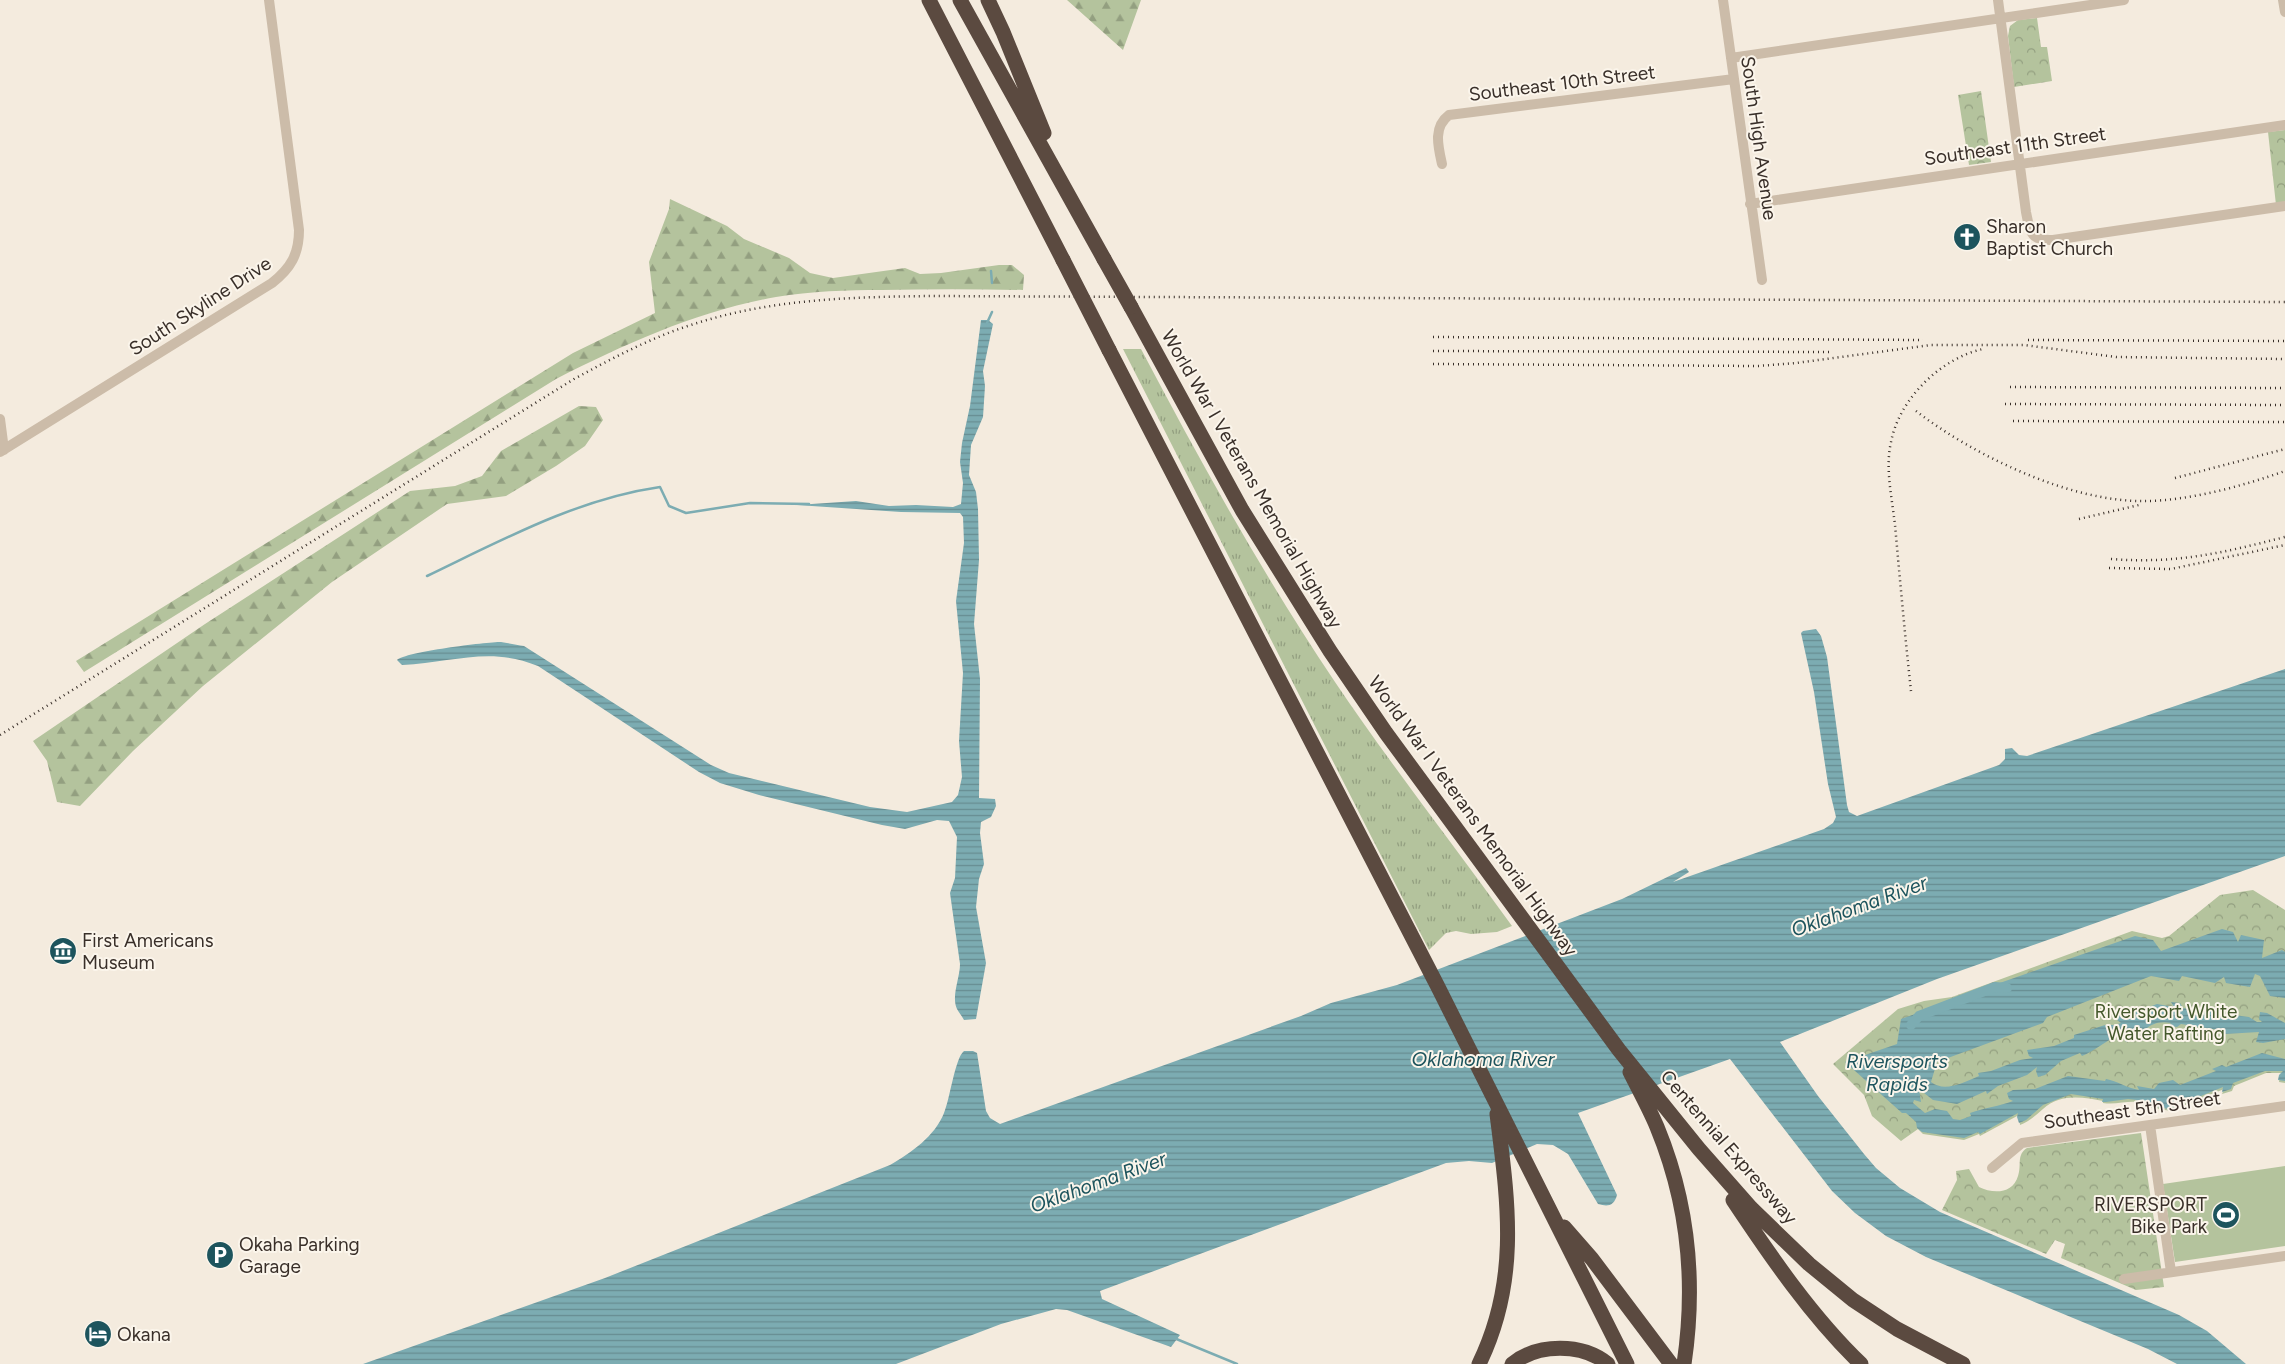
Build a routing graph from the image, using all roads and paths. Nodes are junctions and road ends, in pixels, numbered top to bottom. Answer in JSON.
{"nodes":[{"id":1,"x":269,"y":0,"type":"edge"},
{"id":2,"x":919,"y":0,"type":"edge"},
{"id":3,"x":929,"y":0,"type":"edge"},
{"id":4,"x":960,"y":0,"type":"edge"},
{"id":5,"x":988,"y":0,"type":"edge"},
{"id":6,"x":1722,"y":0,"type":"edge"},
{"id":7,"x":1998,"y":0,"type":"edge"},
{"id":8,"x":2124,"y":0,"type":"edge"},
{"id":9,"x":2283,"y":0,"type":"edge"},
{"id":10,"x":2285,"y":12,"type":"edge"},
{"id":11,"x":2000,"y":18,"type":"junction"},
{"id":12,"x":952,"y":41,"type":"junction"},
{"id":13,"x":1731,"y":58,"type":"junction"},
{"id":14,"x":1734,"y":79,"type":"junction"},
{"id":15,"x":2285,"y":125,"type":"edge"},
{"id":16,"x":2020,"y":163,"type":"junction"},
{"id":17,"x":1442,"y":164,"type":"dead end"},
{"id":18,"x":1068,"y":193,"type":"junction"},
{"id":19,"x":1750,"y":204,"type":"junction"},
{"id":20,"x":2285,"y":206,"type":"edge"},
{"id":21,"x":1762,"y":280,"type":"dead end"},
{"id":22,"x":0,"y":419,"type":"edge"},
{"id":23,"x":2,"y":451,"type":"edge"},
{"id":24,"x":1619,"y":1050,"type":"junction"},
{"id":25,"x":1496,"y":1102,"type":"junction"},
{"id":26,"x":2285,"y":1106,"type":"edge"},
{"id":27,"x":2150,"y":1125,"type":"junction"},
{"id":28,"x":1699,"y":1149,"type":"junction"},
{"id":29,"x":1992,"y":1168,"type":"dead end"},
{"id":30,"x":1550,"y":1211,"type":"junction"},
{"id":31,"x":2285,"y":1256,"type":"edge"},
{"id":32,"x":2171,"y":1272,"type":"junction"},
{"id":33,"x":2124,"y":1279,"type":"dead end"},
{"id":34,"x":1479,"y":1364,"type":"edge"},
{"id":35,"x":1512,"y":1364,"type":"edge"},
{"id":36,"x":1608,"y":1364,"type":"edge"},
{"id":37,"x":1627,"y":1364,"type":"edge"},
{"id":38,"x":1671,"y":1364,"type":"edge"},
{"id":39,"x":1684,"y":1364,"type":"edge"},
{"id":40,"x":1862,"y":1364,"type":"edge"},
{"id":41,"x":1963,"y":1364,"type":"edge"}],
"edges":[{"from":1,"to":23,"type":"street","name":"South Skyline Drive"},
{"from":2,"to":12,"type":"highway"},
{"from":3,"to":12,"type":"highway"},
{"from":4,"to":18,"type":"highway","name":"World War I Veterans Memorial Highway"},
{"from":5,"to":18,"type":"highway"},
{"from":6,"to":13,"type":"street","name":"South High Avenue"},
{"from":7,"to":11,"type":"street"},
{"from":8,"to":11,"type":"street"},
{"from":9,"to":10,"type":"street"},
{"from":11,"to":13,"type":"street"},
{"from":11,"to":16,"type":"street"},
{"from":12,"to":25,"type":"highway","bridge":true},
{"from":13,"to":14,"type":"street","name":"South High Avenue"},
{"from":14,"to":17,"type":"street","name":"Southeast 10th Street"},
{"from":14,"to":19,"type":"street","name":"South High Avenue"},
{"from":15,"to":16,"type":"street","name":"Southeast 11th Street"},
{"from":16,"to":19,"type":"street","name":"Southeast 11th Street"},
{"from":16,"to":20,"type":"street"},
{"from":18,"to":24,"type":"highway","name":"World War I Veterans Memorial Highway","bridge":true},
{"from":19,"to":21,"type":"street","name":"South High Avenue"},
{"from":22,"to":23,"type":"street"},
{"from":24,"to":28,"type":"highway","name":"Centennial Expressway"},
{"from":24,"to":39,"type":"highway"},
{"from":25,"to":30,"type":"highway"},
{"from":25,"to":34,"type":"highway"},
{"from":26,"to":27,"type":"street","name":"Southeast 5th Street"},
{"from":27,"to":29,"type":"street","name":"Southeast 5th Street"},
{"from":27,"to":32,"type":"street"},
{"from":28,"to":40,"type":"highway"},
{"from":28,"to":41,"type":"highway","name":"Centennial Expressway"},
{"from":30,"to":37,"type":"highway"},
{"from":30,"to":38,"type":"highway"},
{"from":31,"to":32,"type":"street"},
{"from":32,"to":33,"type":"street"},
{"from":35,"to":36,"type":"highway"}]}
